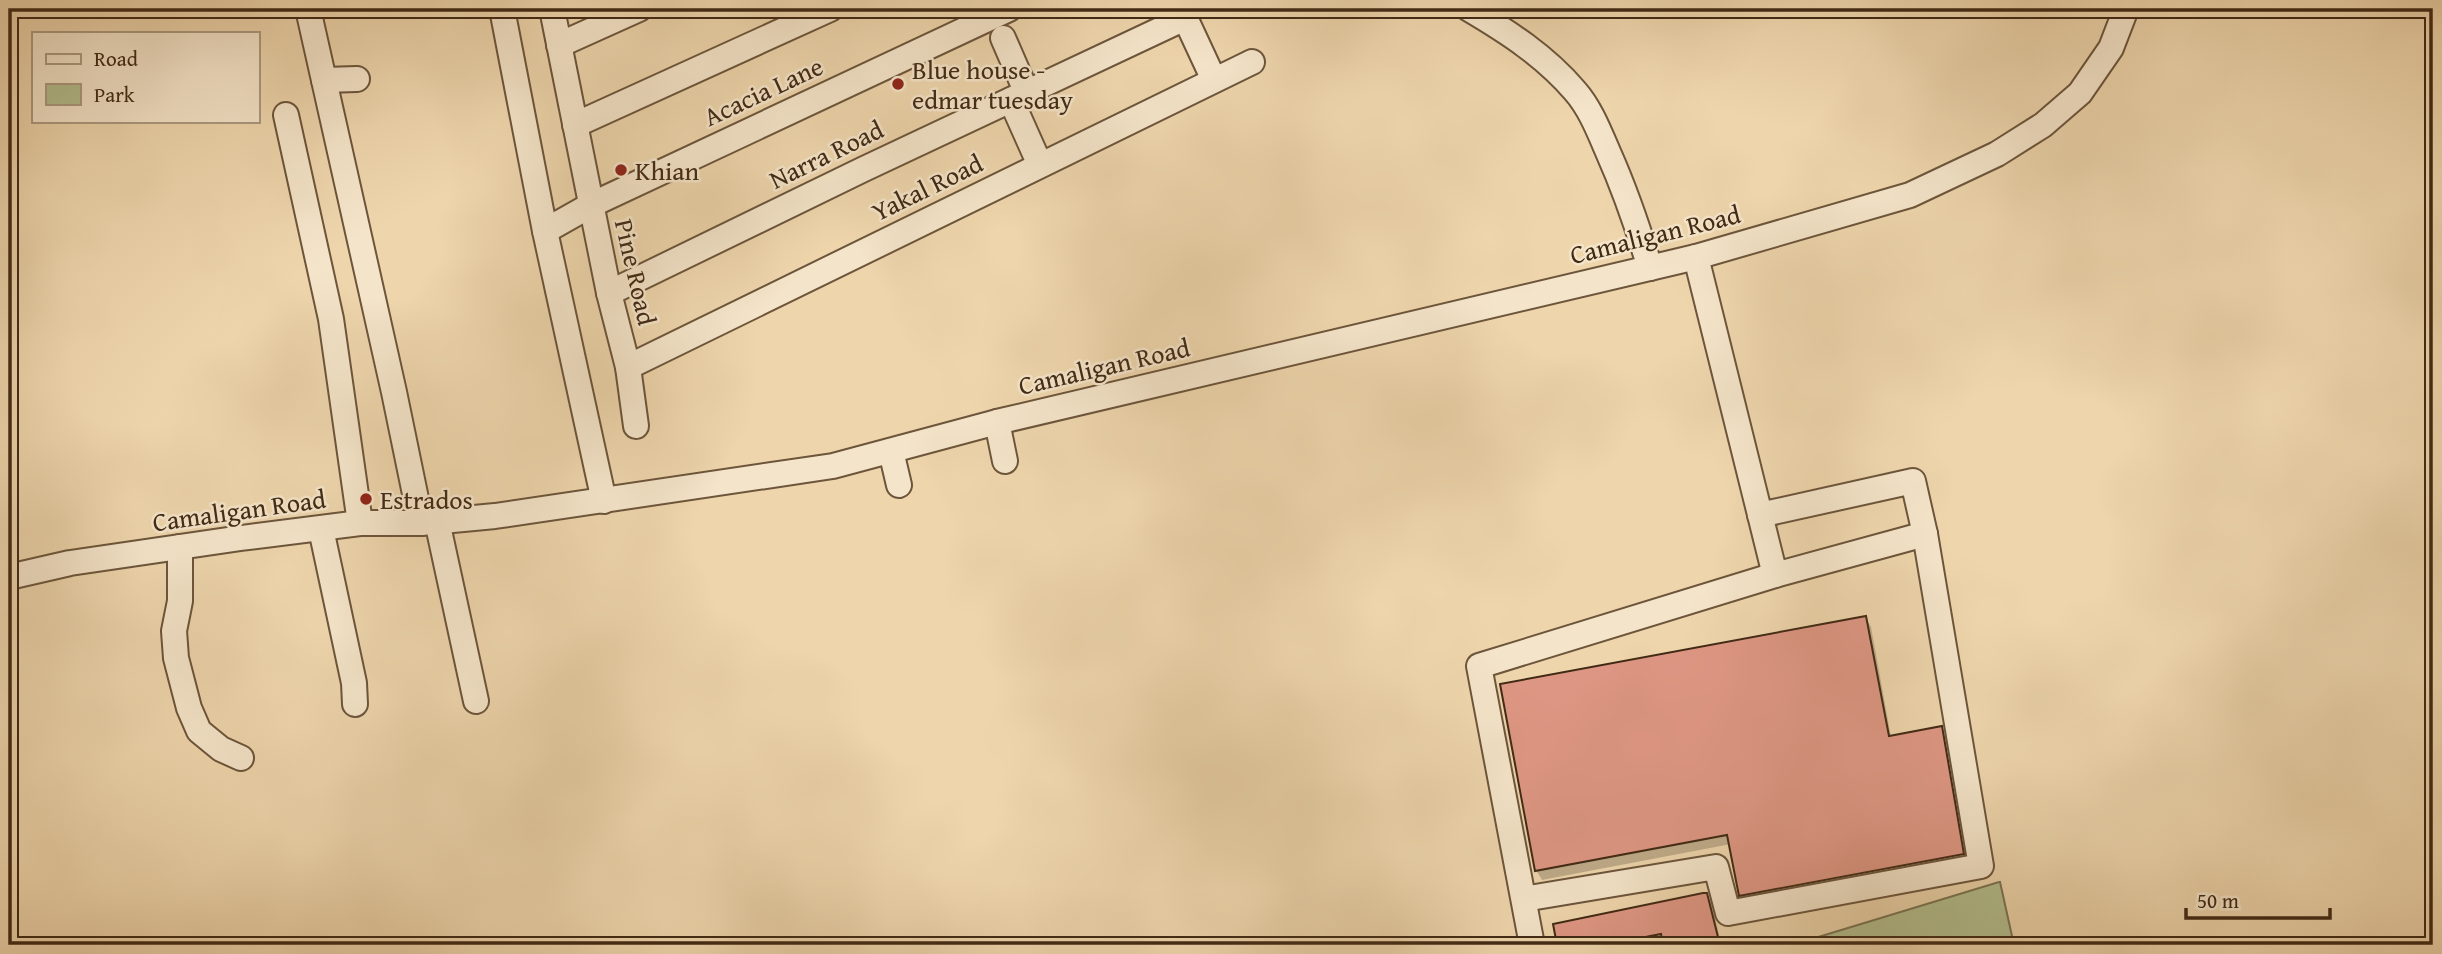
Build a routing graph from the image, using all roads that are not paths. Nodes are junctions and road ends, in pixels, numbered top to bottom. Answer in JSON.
{"nodes":[{"id":1,"x":308,"y":9,"type":"edge"},
{"id":2,"x":502,"y":9,"type":"edge"},
{"id":3,"x":552,"y":9,"type":"edge"},
{"id":4,"x":639,"y":9,"type":"edge"},
{"id":5,"x":1009,"y":9,"type":"edge"},
{"id":6,"x":1469,"y":9,"type":"edge"},
{"id":7,"x":2126,"y":9,"type":"edge"},
{"id":8,"x":824,"y":10,"type":"edge"},
{"id":9,"x":1183,"y":13,"type":"edge"},
{"id":10,"x":1003,"y":38,"type":"dead end"},
{"id":11,"x":559,"y":45,"type":"junction"},
{"id":12,"x":1252,"y":62,"type":"dead end"},
{"id":13,"x":357,"y":79,"type":"dead end"},
{"id":14,"x":324,"y":80,"type":"junction"},
{"id":15,"x":1214,"y":80,"type":"junction"},
{"id":16,"x":1018,"y":96,"type":"junction"},
{"id":17,"x":286,"y":116,"type":"dead end"},
{"id":18,"x":575,"y":125,"type":"junction"},
{"id":19,"x":1040,"y":165,"type":"junction"},
{"id":20,"x":591,"y":205,"type":"junction"},
{"id":21,"x":545,"y":230,"type":"junction"},
{"id":22,"x":1696,"y":257,"type":"junction"},
{"id":23,"x":1650,"y":268,"type":"junction"},
{"id":24,"x":609,"y":293,"type":"junction"},
{"id":25,"x":628,"y":367,"type":"junction"},
{"id":26,"x":997,"y":422,"type":"junction"},
{"id":27,"x":636,"y":425,"type":"dead end"},
{"id":28,"x":891,"y":451,"type":"junction"},
{"id":29,"x":1005,"y":461,"type":"dead end"},
{"id":30,"x":899,"y":485,"type":"dead end"},
{"id":31,"x":604,"y":501,"type":"junction"},
{"id":32,"x":1760,"y":515,"type":"junction"},
{"id":33,"x":429,"y":522,"type":"junction"},
{"id":34,"x":360,"y":523,"type":"junction"},
{"id":35,"x":321,"y":529,"type":"junction"},
{"id":36,"x":1925,"y":534,"type":"junction"},
{"id":37,"x":180,"y":547,"type":"junction"},
{"id":38,"x":1775,"y":575,"type":"junction"},
{"id":39,"x":9,"y":577,"type":"edge"},
{"id":40,"x":476,"y":701,"type":"dead end"},
{"id":41,"x":355,"y":704,"type":"dead end"},
{"id":42,"x":241,"y":758,"type":"dead end"},
{"id":43,"x":1524,"y":899,"type":"junction"},
{"id":44,"x":1532,"y":945,"type":"edge"}],
"edges":[{"from":1,"to":14,"type":"street"},
{"from":2,"to":21,"type":"street"},
{"from":3,"to":11,"type":"street","name":"Pine Road"},
{"from":4,"to":11,"type":"street"},
{"from":5,"to":20,"type":"street","name":"Acacia Lane"},
{"from":6,"to":23,"type":"street"},
{"from":7,"to":22,"type":"street","name":"Camaligan Road"},
{"from":8,"to":18,"type":"street"},
{"from":9,"to":15,"type":"street"},
{"from":9,"to":16,"type":"street","name":"Narra Road"},
{"from":10,"to":16,"type":"street"},
{"from":11,"to":18,"type":"street","name":"Pine Road"},
{"from":12,"to":15,"type":"street","name":"Yakal Road"},
{"from":13,"to":14,"type":"street"},
{"from":14,"to":33,"type":"street"},
{"from":15,"to":19,"type":"street","name":"Yakal Road"},
{"from":16,"to":19,"type":"street"},
{"from":16,"to":24,"type":"street","name":"Narra Road"},
{"from":17,"to":34,"type":"street"},
{"from":18,"to":20,"type":"street","name":"Pine Road"},
{"from":19,"to":25,"type":"street","name":"Yakal Road"},
{"from":20,"to":21,"type":"street","name":"Acacia Lane"},
{"from":20,"to":24,"type":"street","name":"Pine Road"},
{"from":21,"to":31,"type":"street"},
{"from":22,"to":23,"type":"street","name":"Camaligan Road"},
{"from":22,"to":32,"type":"street"},
{"from":23,"to":26,"type":"street","name":"Camaligan Road"},
{"from":24,"to":25,"type":"street","name":"Pine Road"},
{"from":25,"to":27,"type":"street","name":"Pine Road"},
{"from":26,"to":28,"type":"street","name":"Camaligan Road"},
{"from":26,"to":29,"type":"street"},
{"from":28,"to":30,"type":"street"},
{"from":28,"to":31,"type":"street","name":"Camaligan Road"},
{"from":31,"to":33,"type":"street","name":"Camaligan Road"},
{"from":32,"to":36,"type":"street"},
{"from":32,"to":38,"type":"street"},
{"from":33,"to":34,"type":"street","name":"Camaligan Road"},
{"from":33,"to":40,"type":"street"},
{"from":34,"to":35,"type":"street","name":"Camaligan Road"},
{"from":35,"to":37,"type":"street","name":"Camaligan Road"},
{"from":35,"to":41,"type":"street"},
{"from":36,"to":38,"type":"street"},
{"from":36,"to":43,"type":"street"},
{"from":37,"to":39,"type":"street","name":"Camaligan Road"},
{"from":37,"to":42,"type":"street"},
{"from":38,"to":43,"type":"street"},
{"from":43,"to":44,"type":"street"}]}
